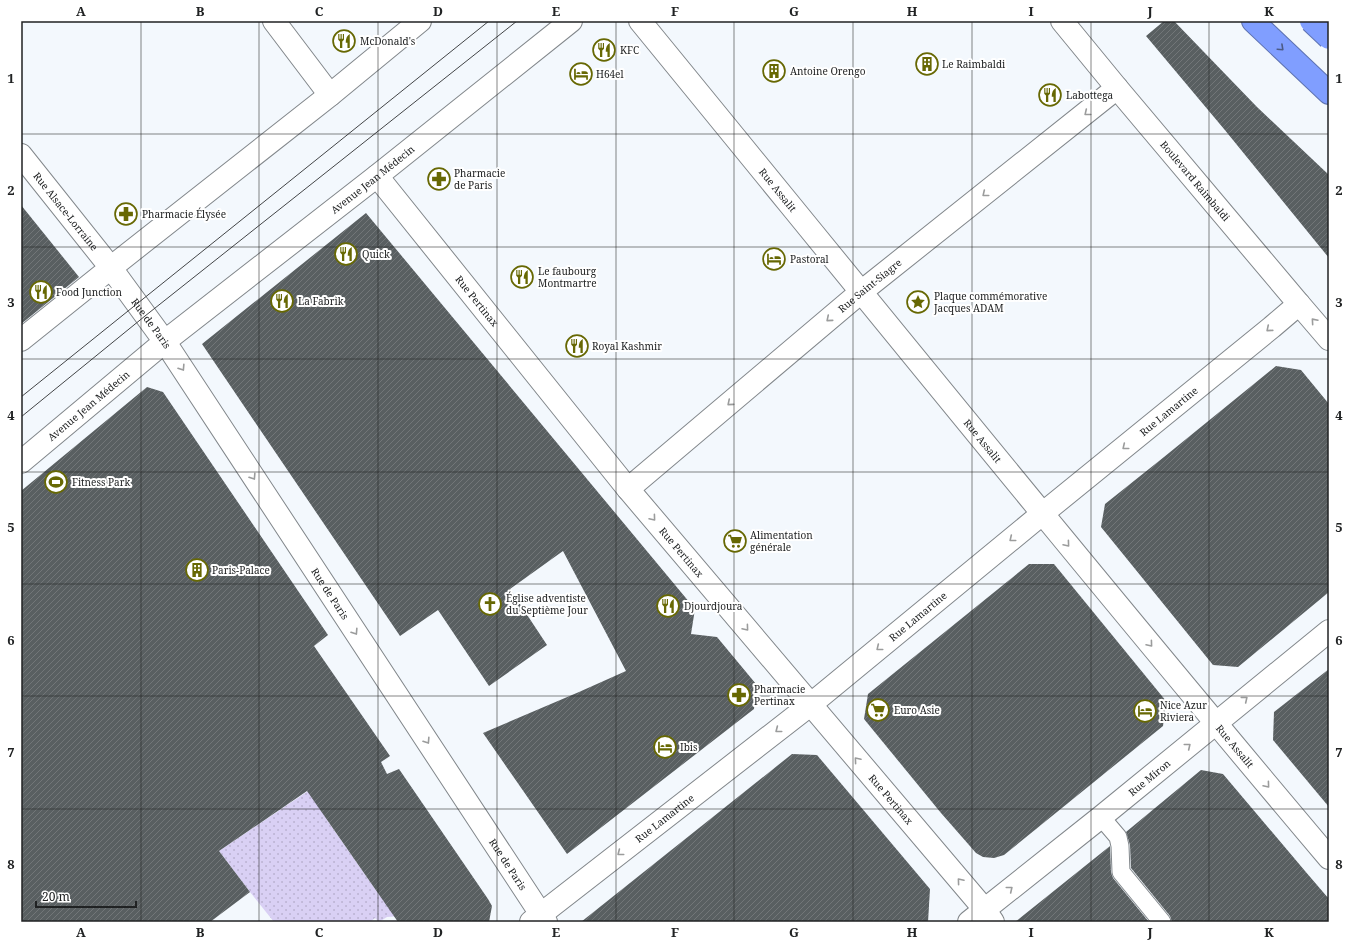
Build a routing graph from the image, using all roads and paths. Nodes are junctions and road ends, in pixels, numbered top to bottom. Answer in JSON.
{"nodes":[{"id":1,"x":274,"y":21,"type":"edge"},
{"id":2,"x":420,"y":21,"type":"edge"},
{"id":3,"x":571,"y":21,"type":"edge"},
{"id":4,"x":640,"y":21,"type":"edge"},
{"id":5,"x":1062,"y":21,"type":"edge"},
{"id":6,"x":1253,"y":21,"type":"edge"},
{"id":7,"x":1311,"y":21,"type":"edge"},
{"id":8,"x":1329,"y":38,"type":"edge"},
{"id":9,"x":1117,"y":88,"type":"junction"},
{"id":10,"x":1329,"y":93,"type":"edge"},
{"id":11,"x":330,"y":95,"type":"junction"},
{"id":12,"x":21,"y":155,"type":"edge"},
{"id":13,"x":377,"y":176,"type":"junction"},
{"id":14,"x":110,"y":269,"type":"junction"},
{"id":15,"x":861,"y":292,"type":"junction"},
{"id":16,"x":1299,"y":304,"type":"junction"},
{"id":17,"x":173,"y":335,"type":"dead end"},
{"id":18,"x":1329,"y":339,"type":"edge"},
{"id":19,"x":21,"y":340,"type":"edge"},
{"id":20,"x":156,"y":349,"type":"dead end"},
{"id":21,"x":21,"y":462,"type":"edge"},
{"id":22,"x":628,"y":488,"type":"junction"},
{"id":23,"x":1042,"y":514,"type":"junction"},
{"id":24,"x":1329,"y":632,"type":"edge"},
{"id":25,"x":810,"y":705,"type":"junction"},
{"id":26,"x":1215,"y":723,"type":"junction"},
{"id":27,"x":1100,"y":817,"type":"junction"},
{"id":28,"x":1329,"y":858,"type":"edge"},
{"id":29,"x":982,"y":918,"type":"edge"},
{"id":30,"x":539,"y":919,"type":"edge"},
{"id":31,"x":1162,"y":922,"type":"edge"}],
"edges":[{"from":1,"to":11,"type":"street"},
{"from":2,"to":11,"type":"street"},
{"from":3,"to":13,"type":"street","name":"Avenue Jean Médecin"},
{"from":4,"to":15,"type":"street","name":"Rue Assalit"},
{"from":5,"to":9,"type":"street","name":"Boulevard Raimbaldi"},
{"from":6,"to":10,"type":"highway","one_way":true},
{"from":7,"to":8,"type":"highway","bridge":true},
{"from":9,"to":15,"type":"street","name":"Rue Saint-Siagre","one_way":true},
{"from":9,"to":16,"type":"street","name":"Boulevard Raimbaldi"},
{"from":11,"to":14,"type":"street"},
{"from":12,"to":14,"type":"street","name":"Rue Alsace-Lorraine"},
{"from":13,"to":17,"type":"street","name":"Avenue Jean Médecin"},
{"from":13,"to":22,"type":"street","name":"Rue Pertinax"},
{"from":14,"to":19,"type":"street"},
{"from":14,"to":30,"type":"street","name":"Rue de Paris","one_way":true},
{"from":15,"to":22,"type":"street","name":"Rue Saint-Siagre","one_way":true},
{"from":15,"to":23,"type":"street","name":"Rue Assalit"},
{"from":18,"to":16,"type":"street","name":"Boulevard Raimbaldi","one_way":true},
{"from":16,"to":23,"type":"street","name":"Rue Lamartine","one_way":true},
{"from":20,"to":21,"type":"street","name":"Avenue Jean Médecin"},
{"from":22,"to":25,"type":"street","name":"Rue Pertinax","one_way":true},
{"from":23,"to":25,"type":"street","name":"Rue Lamartine","one_way":true},
{"from":23,"to":26,"type":"street","name":"Rue Assalit","one_way":true},
{"from":26,"to":24,"type":"street","name":"Rue Miron","one_way":true},
{"from":29,"to":25,"type":"street","name":"Rue Pertinax","one_way":true},
{"from":25,"to":30,"type":"street","name":"Rue Lamartine","one_way":true},
{"from":27,"to":26,"type":"street","name":"Rue Miron","one_way":true},
{"from":26,"to":28,"type":"street","name":"Rue Assalit","one_way":true},
{"from":29,"to":27,"type":"street","name":"Rue Miron","one_way":true},
{"from":27,"to":31,"type":"lane"}]}
